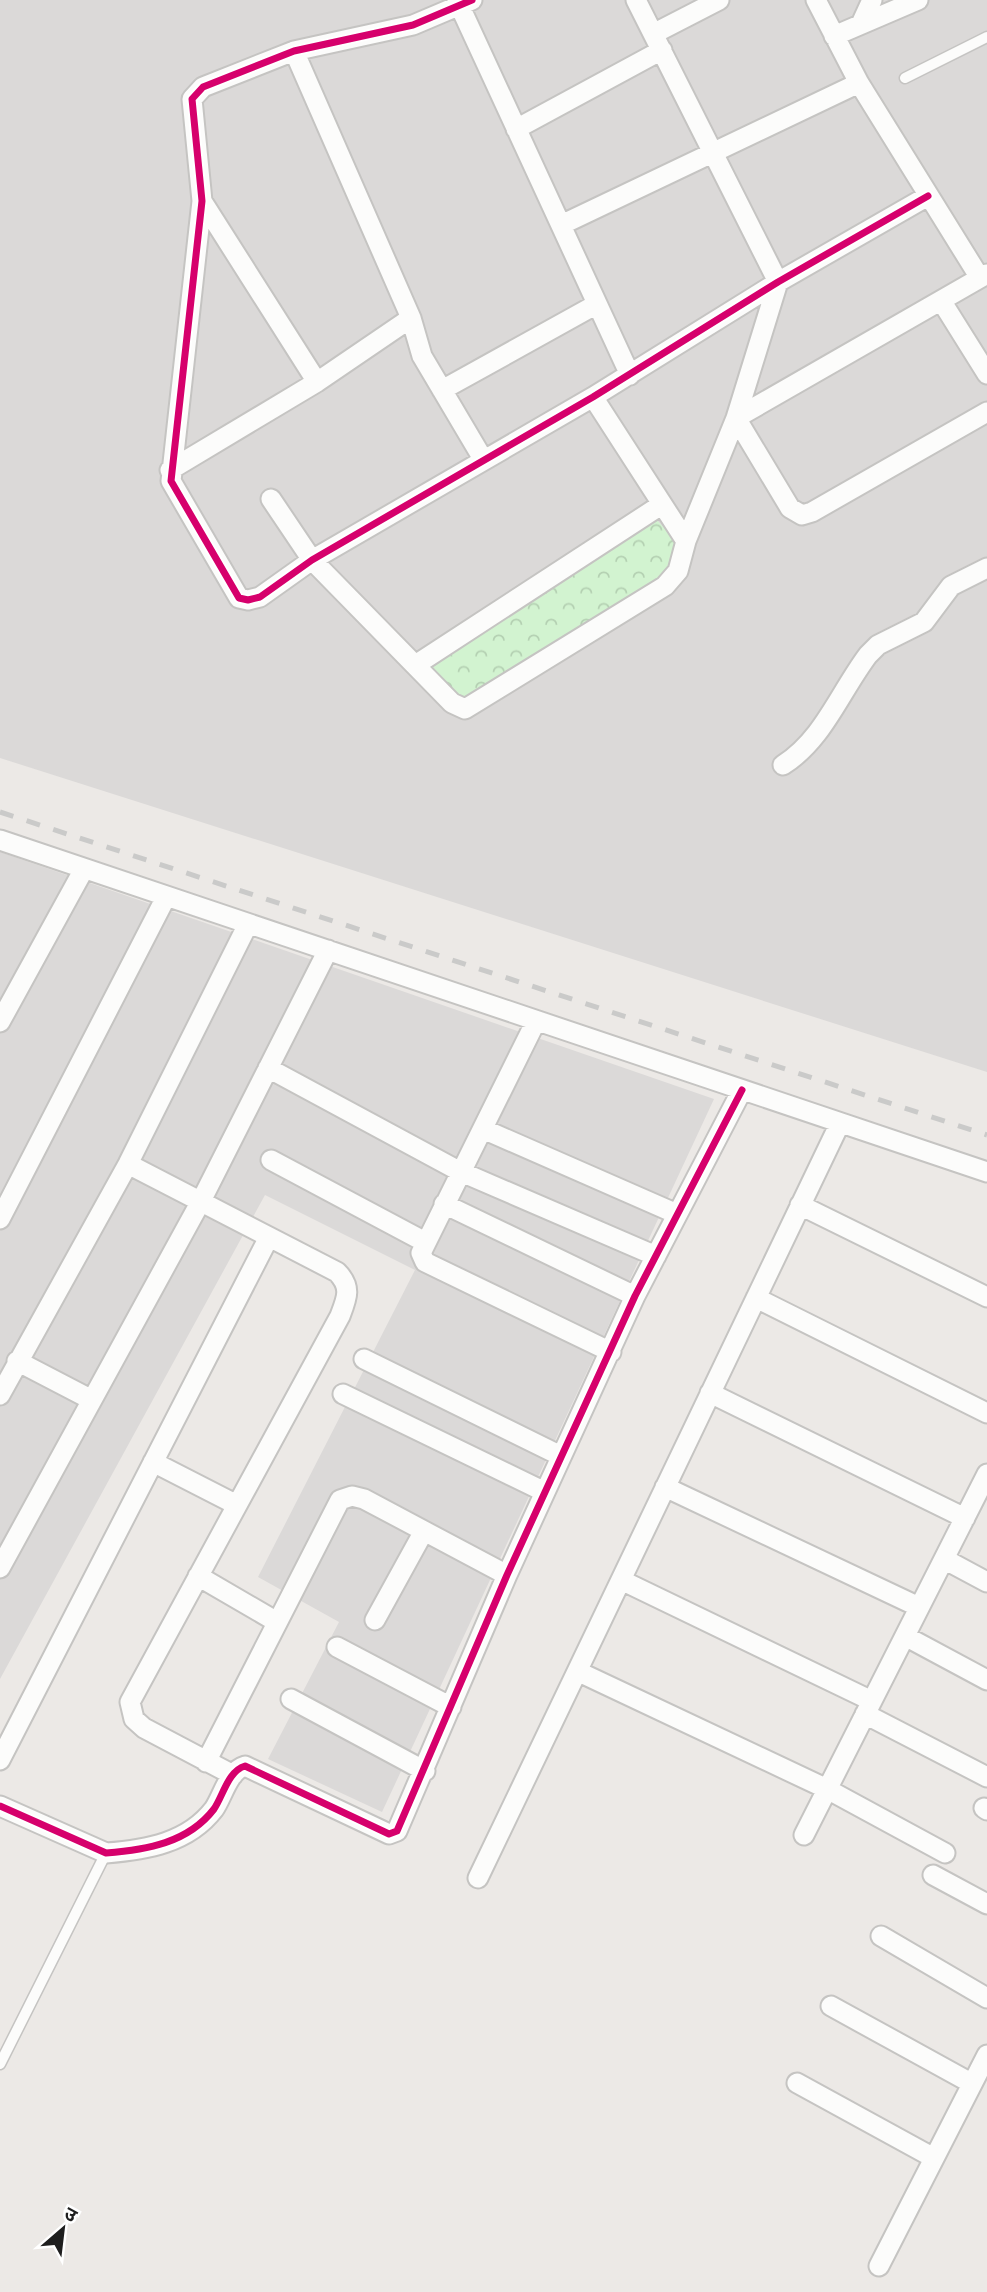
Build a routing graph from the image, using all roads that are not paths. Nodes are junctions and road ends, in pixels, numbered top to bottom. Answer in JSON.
{"nodes":[{"id":1,"x":636,"y":0,"type":"edge"},
{"id":2,"x":719,"y":0,"type":"edge"},
{"id":3,"x":816,"y":0,"type":"edge"},
{"id":4,"x":872,"y":0,"type":"edge"},
{"id":5,"x":918,"y":0,"type":"edge"},
{"id":6,"x":463,"y":2,"type":"edge"},
{"id":7,"x":862,"y":24,"type":"junction"},
{"id":8,"x":834,"y":36,"type":"junction"},
{"id":9,"x":987,"y":37,"type":"edge"},
{"id":10,"x":657,"y":42,"type":"junction"},
{"id":11,"x":294,"y":51,"type":"junction"},
{"id":12,"x":905,"y":78,"type":"dead end"},
{"id":13,"x":859,"y":83,"type":"junction"},
{"id":14,"x":516,"y":128,"type":"junction"},
{"id":15,"x":715,"y":153,"type":"junction"},
{"id":16,"x":928,"y":195,"type":"junction"},
{"id":17,"x":202,"y":201,"type":"junction"},
{"id":18,"x":561,"y":225,"type":"junction"},
{"id":19,"x":984,"y":276,"type":"edge"},
{"id":20,"x":778,"y":282,"type":"junction"},
{"id":21,"x":942,"y":302,"type":"junction"},
{"id":22,"x":597,"y":304,"type":"junction"},
{"id":23,"x":411,"y":318,"type":"junction"},
{"id":24,"x":987,"y":374,"type":"edge"},
{"id":25,"x":630,"y":375,"type":"junction"},
{"id":26,"x":317,"y":382,"type":"junction"},
{"id":27,"x":442,"y":390,"type":"junction"},
{"id":28,"x":593,"y":397,"type":"junction"},
{"id":29,"x":987,"y":412,"type":"edge"},
{"id":30,"x":736,"y":418,"type":"junction"},
{"id":31,"x":483,"y":459,"type":"junction"},
{"id":32,"x":170,"y":470,"type":"junction"},
{"id":33,"x":271,"y":499,"type":"dead end"},
{"id":34,"x":661,"y":505,"type":"junction"},
{"id":35,"x":686,"y":541,"type":"junction"},
{"id":36,"x":312,"y":560,"type":"junction"},
{"id":37,"x":987,"y":568,"type":"edge"},
{"id":38,"x":417,"y":664,"type":"junction"},
{"id":39,"x":783,"y":765,"type":"dead end"},
{"id":40,"x":0,"y":841,"type":"edge"},
{"id":41,"x":84,"y":869,"type":"junction"},
{"id":42,"x":166,"y":897,"type":"junction"},
{"id":43,"x":248,"y":924,"type":"junction"},
{"id":44,"x":328,"y":950,"type":"junction"},
{"id":45,"x":536,"y":1021,"type":"junction"},
{"id":46,"x":0,"y":1023,"type":"edge"},
{"id":47,"x":268,"y":1068,"type":"junction"},
{"id":48,"x":742,"y":1090,"type":"junction"},
{"id":49,"x":840,"y":1123,"type":"junction"},
{"id":50,"x":483,"y":1129,"type":"junction"},
{"id":51,"x":271,"y":1160,"type":"dead end"},
{"id":52,"x":128,"y":1164,"type":"junction"},
{"id":53,"x":459,"y":1171,"type":"junction"},
{"id":54,"x":987,"y":1172,"type":"edge"},
{"id":55,"x":201,"y":1201,"type":"junction"},
{"id":56,"x":444,"y":1204,"type":"junction"},
{"id":57,"x":800,"y":1205,"type":"junction"},
{"id":58,"x":677,"y":1214,"type":"junction"},
{"id":59,"x":0,"y":1219,"type":"edge"},
{"id":60,"x":269,"y":1237,"type":"junction"},
{"id":61,"x":425,"y":1242,"type":"junction"},
{"id":62,"x":656,"y":1256,"type":"junction"},
{"id":63,"x":635,"y":1296,"type":"junction"},
{"id":64,"x":987,"y":1297,"type":"edge"},
{"id":65,"x":756,"y":1298,"type":"junction"},
{"id":66,"x":611,"y":1352,"type":"junction"},
{"id":67,"x":364,"y":1359,"type":"dead end"},
{"id":68,"x":17,"y":1361,"type":"junction"},
{"id":69,"x":1,"y":1392,"type":"edge"},
{"id":70,"x":710,"y":1393,"type":"junction"},
{"id":71,"x":344,"y":1394,"type":"dead end"},
{"id":72,"x":92,"y":1400,"type":"junction"},
{"id":73,"x":987,"y":1413,"type":"edge"},
{"id":74,"x":561,"y":1456,"type":"junction"},
{"id":75,"x":153,"y":1462,"type":"junction"},
{"id":76,"x":987,"y":1474,"type":"edge"},
{"id":77,"x":665,"y":1487,"type":"junction"},
{"id":78,"x":545,"y":1492,"type":"junction"},
{"id":79,"x":237,"y":1505,"type":"junction"},
{"id":80,"x":965,"y":1518,"type":"junction"},
{"id":81,"x":424,"y":1531,"type":"junction"},
{"id":82,"x":944,"y":1559,"type":"junction"},
{"id":83,"x":0,"y":1568,"type":"edge"},
{"id":84,"x":507,"y":1575,"type":"junction"},
{"id":85,"x":198,"y":1576,"type":"junction"},
{"id":86,"x":621,"y":1580,"type":"junction"},
{"id":87,"x":987,"y":1582,"type":"edge"},
{"id":88,"x":919,"y":1607,"type":"junction"},
{"id":89,"x":374,"y":1620,"type":"dead end"},
{"id":90,"x":277,"y":1622,"type":"junction"},
{"id":91,"x":905,"y":1636,"type":"junction"},
{"id":92,"x":337,"y":1647,"type":"dead end"},
{"id":93,"x":579,"y":1672,"type":"junction"},
{"id":94,"x":987,"y":1680,"type":"edge"},
{"id":95,"x":291,"y":1699,"type":"dead end"},
{"id":96,"x":451,"y":1707,"type":"junction"},
{"id":97,"x":869,"y":1707,"type":"junction"},
{"id":98,"x":0,"y":1760,"type":"edge"},
{"id":99,"x":206,"y":1762,"type":"junction"},
{"id":100,"x":425,"y":1771,"type":"junction"},
{"id":101,"x":233,"y":1775,"type":"junction"},
{"id":102,"x":987,"y":1777,"type":"edge"},
{"id":103,"x":827,"y":1789,"type":"junction"},
{"id":104,"x":0,"y":1806,"type":"edge"},
{"id":105,"x":804,"y":1835,"type":"dead end"},
{"id":106,"x":106,"y":1853,"type":"junction"},
{"id":107,"x":945,"y":1853,"type":"dead end"},
{"id":108,"x":933,"y":1875,"type":"dead end"},
{"id":109,"x":478,"y":1878,"type":"dead end"},
{"id":110,"x":987,"y":1904,"type":"edge"},
{"id":111,"x":881,"y":1936,"type":"dead end"},
{"id":112,"x":987,"y":1998,"type":"edge"},
{"id":113,"x":831,"y":2006,"type":"dead end"},
{"id":114,"x":987,"y":2055,"type":"edge"},
{"id":115,"x":0,"y":2064,"type":"edge"},
{"id":116,"x":797,"y":2083,"type":"dead end"},
{"id":117,"x":971,"y":2084,"type":"junction"},
{"id":118,"x":934,"y":2158,"type":"junction"},
{"id":119,"x":879,"y":2266,"type":"dead end"}],
"edges":[{"from":1,"to":10,"type":"street"},
{"from":2,"to":10,"type":"street"},
{"from":3,"to":8,"type":"street"},
{"from":4,"to":7,"type":"street"},
{"from":5,"to":7,"type":"street"},
{"from":6,"to":11,"type":"street"},
{"from":6,"to":14,"type":"street"},
{"from":7,"to":8,"type":"street"},
{"from":8,"to":13,"type":"street"},
{"from":9,"to":12,"type":"lane"},
{"from":10,"to":14,"type":"street"},
{"from":10,"to":15,"type":"street"},
{"from":11,"to":17,"type":"street"},
{"from":11,"to":23,"type":"street"},
{"from":13,"to":15,"type":"street"},
{"from":13,"to":16,"type":"street"},
{"from":14,"to":18,"type":"street"},
{"from":15,"to":18,"type":"street"},
{"from":15,"to":20,"type":"street"},
{"from":16,"to":19,"type":"street"},
{"from":16,"to":20,"type":"street"},
{"from":17,"to":26,"type":"street"},
{"from":17,"to":32,"type":"street"},
{"from":18,"to":22,"type":"street"},
{"from":19,"to":21,"type":"street"},
{"from":20,"to":25,"type":"street"},
{"from":20,"to":30,"type":"street"},
{"from":21,"to":24,"type":"street"},
{"from":21,"to":30,"type":"street"},
{"from":22,"to":25,"type":"street"},
{"from":22,"to":27,"type":"street"},
{"from":23,"to":26,"type":"street"},
{"from":23,"to":27,"type":"street"},
{"from":25,"to":28,"type":"street"},
{"from":26,"to":32,"type":"street"},
{"from":27,"to":31,"type":"street"},
{"from":28,"to":31,"type":"street"},
{"from":28,"to":34,"type":"street"},
{"from":29,"to":30,"type":"street"},
{"from":30,"to":35,"type":"street"},
{"from":31,"to":36,"type":"street"},
{"from":32,"to":36,"type":"street"},
{"from":33,"to":36,"type":"street"},
{"from":34,"to":35,"type":"street"},
{"from":34,"to":38,"type":"street"},
{"from":35,"to":38,"type":"street"},
{"from":36,"to":38,"type":"street"},
{"from":37,"to":39,"type":"street"},
{"from":40,"to":41,"type":"street"},
{"from":41,"to":42,"type":"street"},
{"from":41,"to":46,"type":"street"},
{"from":42,"to":43,"type":"street"},
{"from":42,"to":59,"type":"street"},
{"from":43,"to":44,"type":"street"},
{"from":43,"to":52,"type":"street"},
{"from":44,"to":45,"type":"street"},
{"from":44,"to":47,"type":"street"},
{"from":45,"to":48,"type":"street"},
{"from":45,"to":50,"type":"street"},
{"from":47,"to":53,"type":"street"},
{"from":47,"to":55,"type":"street"},
{"from":48,"to":49,"type":"street"},
{"from":48,"to":58,"type":"street"},
{"from":49,"to":54,"type":"street"},
{"from":49,"to":57,"type":"street"},
{"from":50,"to":53,"type":"street"},
{"from":50,"to":58,"type":"street"},
{"from":51,"to":61,"type":"street"},
{"from":52,"to":55,"type":"street"},
{"from":52,"to":68,"type":"street"},
{"from":53,"to":56,"type":"street"},
{"from":53,"to":62,"type":"street"},
{"from":55,"to":60,"type":"street"},
{"from":55,"to":72,"type":"street"},
{"from":56,"to":61,"type":"street"},
{"from":56,"to":63,"type":"street"},
{"from":57,"to":64,"type":"street"},
{"from":57,"to":65,"type":"street"},
{"from":58,"to":62,"type":"street"},
{"from":60,"to":75,"type":"street"},
{"from":60,"to":79,"type":"street"},
{"from":61,"to":66,"type":"street"},
{"from":62,"to":63,"type":"street"},
{"from":63,"to":66,"type":"street"},
{"from":65,"to":70,"type":"street"},
{"from":65,"to":73,"type":"street"},
{"from":66,"to":74,"type":"street"},
{"from":67,"to":74,"type":"street"},
{"from":68,"to":69,"type":"street"},
{"from":68,"to":72,"type":"street"},
{"from":70,"to":77,"type":"street"},
{"from":70,"to":80,"type":"street"},
{"from":71,"to":78,"type":"street"},
{"from":72,"to":83,"type":"street"},
{"from":74,"to":78,"type":"street"},
{"from":75,"to":79,"type":"street"},
{"from":75,"to":98,"type":"street"},
{"from":76,"to":80,"type":"street"},
{"from":77,"to":86,"type":"street"},
{"from":77,"to":88,"type":"street"},
{"from":78,"to":84,"type":"street"},
{"from":79,"to":85,"type":"street"},
{"from":80,"to":82,"type":"street"},
{"from":81,"to":84,"type":"street"},
{"from":81,"to":89,"type":"street"},
{"from":81,"to":90,"type":"street"},
{"from":82,"to":87,"type":"street"},
{"from":82,"to":88,"type":"street"},
{"from":84,"to":96,"type":"street"},
{"from":85,"to":90,"type":"street"},
{"from":85,"to":99,"type":"street"},
{"from":86,"to":93,"type":"street"},
{"from":86,"to":97,"type":"street"},
{"from":88,"to":91,"type":"street"},
{"from":90,"to":99,"type":"street"},
{"from":91,"to":94,"type":"street"},
{"from":91,"to":97,"type":"street"},
{"from":92,"to":96,"type":"street"},
{"from":93,"to":103,"type":"street"},
{"from":93,"to":109,"type":"street"},
{"from":95,"to":100,"type":"street"},
{"from":96,"to":100,"type":"street"},
{"from":97,"to":102,"type":"street"},
{"from":97,"to":103,"type":"street"},
{"from":99,"to":101,"type":"street"},
{"from":100,"to":101,"type":"street"},
{"from":101,"to":106,"type":"street"},
{"from":103,"to":105,"type":"street"},
{"from":103,"to":107,"type":"street"},
{"from":104,"to":106,"type":"street"},
{"from":106,"to":115,"type":"lane"},
{"from":108,"to":110,"type":"street"},
{"from":111,"to":112,"type":"street"},
{"from":113,"to":117,"type":"street"},
{"from":114,"to":117,"type":"street"},
{"from":116,"to":118,"type":"street"},
{"from":117,"to":118,"type":"street"},
{"from":118,"to":119,"type":"street"}]}
